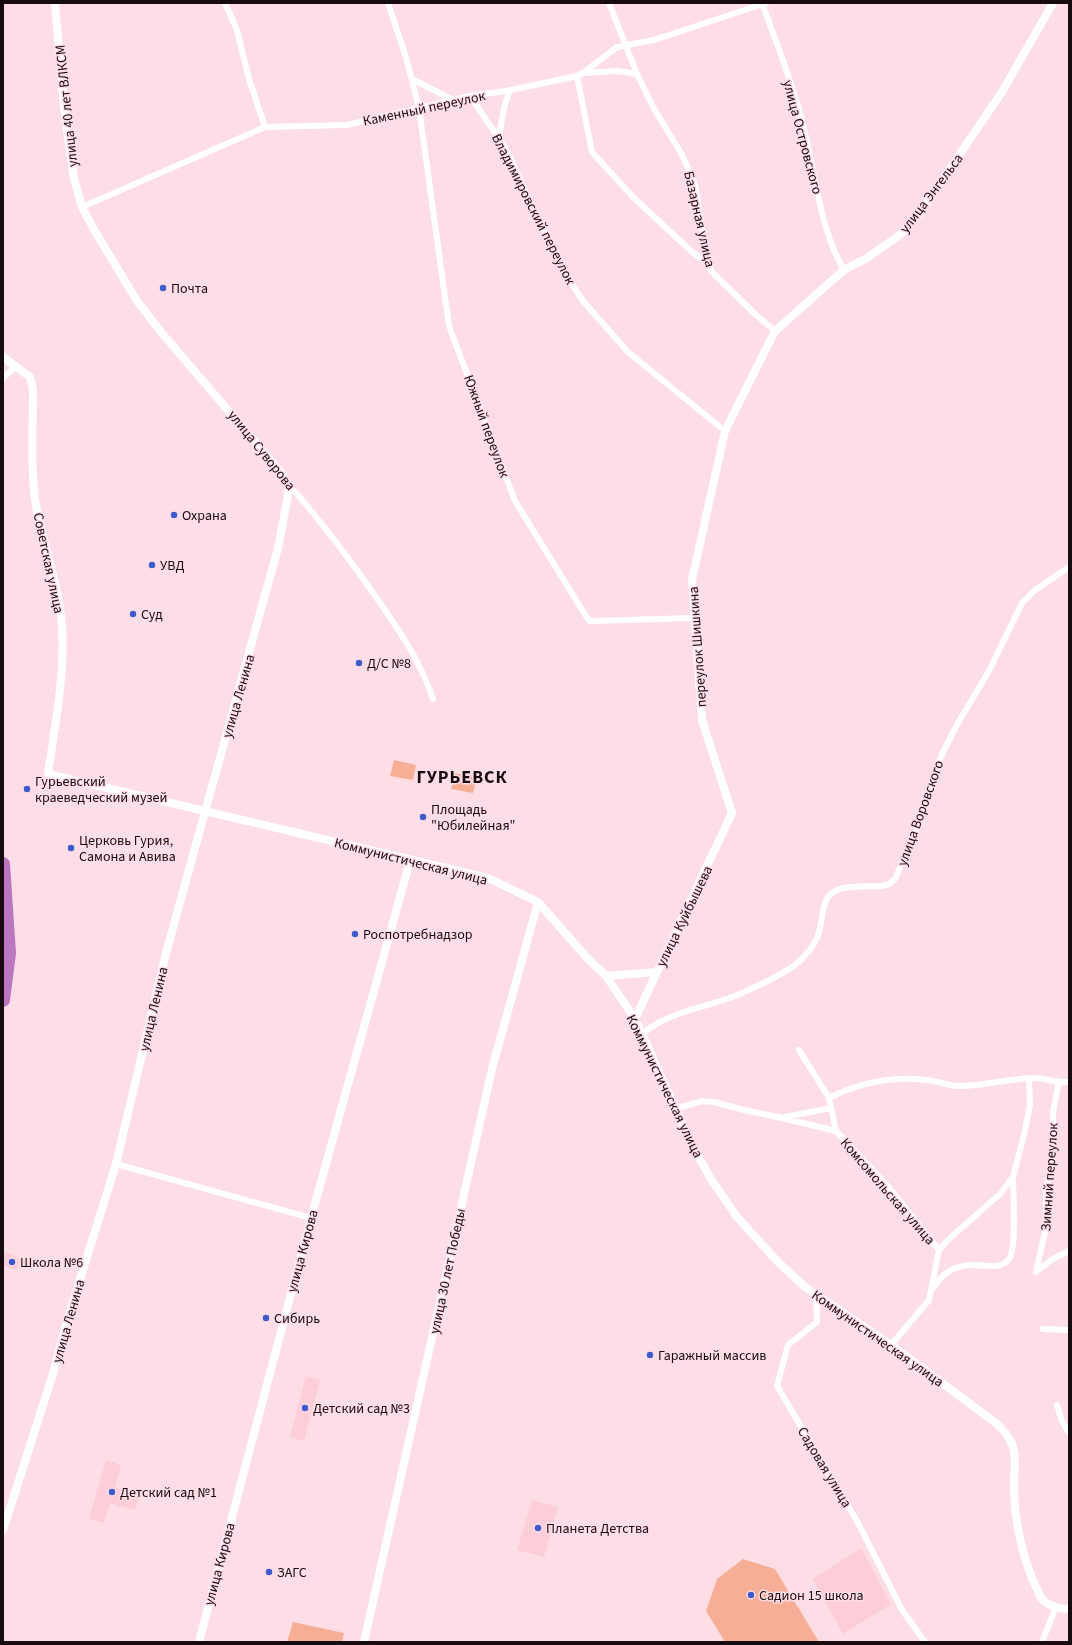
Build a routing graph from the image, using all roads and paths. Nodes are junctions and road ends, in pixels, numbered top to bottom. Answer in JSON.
{"nodes":[{"id":1,"x":55,"y":3,"type":"edge"},
{"id":2,"x":225,"y":3,"type":"edge"},
{"id":3,"x":388,"y":3,"type":"edge"},
{"id":4,"x":608,"y":3,"type":"edge"},
{"id":5,"x":764,"y":3,"type":"edge"},
{"id":6,"x":1053,"y":3,"type":"edge"},
{"id":7,"x":626,"y":45,"type":"junction"},
{"id":8,"x":584,"y":73,"type":"junction"},
{"id":9,"x":637,"y":74,"type":"junction"},
{"id":10,"x":576,"y":76,"type":"junction"},
{"id":11,"x":412,"y":79,"type":"junction"},
{"id":12,"x":510,"y":90,"type":"junction"},
{"id":13,"x":470,"y":96,"type":"junction"},
{"id":14,"x":453,"y":100,"type":"junction"},
{"id":15,"x":419,"y":108,"type":"junction"},
{"id":16,"x":265,"y":127,"type":"junction"},
{"id":17,"x":499,"y":137,"type":"junction"},
{"id":18,"x":82,"y":207,"type":"junction"},
{"id":19,"x":708,"y":264,"type":"junction"},
{"id":20,"x":844,"y":270,"type":"junction"},
{"id":21,"x":775,"y":331,"type":"junction"},
{"id":22,"x":3,"y":358,"type":"edge"},
{"id":23,"x":15,"y":366,"type":"junction"},
{"id":24,"x":3,"y":378,"type":"edge"},
{"id":25,"x":725,"y":431,"type":"junction"},
{"id":26,"x":288,"y":484,"type":"junction"},
{"id":27,"x":1069,"y":567,"type":"edge"},
{"id":28,"x":695,"y":618,"type":"junction"},
{"id":29,"x":433,"y":699,"type":"dead end"},
{"id":30,"x":48,"y":774,"type":"joint"},
{"id":31,"x":206,"y":812,"type":"junction"},
{"id":32,"x":732,"y":813,"type":"joint"},
{"id":33,"x":410,"y":861,"type":"junction"},
{"id":34,"x":538,"y":902,"type":"junction"},
{"id":35,"x":657,"y":972,"type":"junction"},
{"id":36,"x":606,"y":976,"type":"junction"},
{"id":37,"x":636,"y":1019,"type":"junction"},
{"id":38,"x":642,"y":1034,"type":"junction"},
{"id":39,"x":799,"y":1050,"type":"dead end"},
{"id":40,"x":1029,"y":1079,"type":"junction"},
{"id":41,"x":1059,"y":1081,"type":"junction"},
{"id":42,"x":1069,"y":1082,"type":"edge"},
{"id":43,"x":829,"y":1098,"type":"junction"},
{"id":44,"x":831,"y":1108,"type":"junction"},
{"id":45,"x":675,"y":1109,"type":"junction"},
{"id":46,"x":782,"y":1118,"type":"junction"},
{"id":47,"x":836,"y":1131,"type":"junction"},
{"id":48,"x":116,"y":1164,"type":"junction"},
{"id":49,"x":1013,"y":1177,"type":"junction"},
{"id":50,"x":311,"y":1218,"type":"junction"},
{"id":51,"x":939,"y":1250,"type":"junction"},
{"id":52,"x":1069,"y":1251,"type":"edge"},
{"id":53,"x":932,"y":1289,"type":"junction"},
{"id":54,"x":816,"y":1294,"type":"junction"},
{"id":55,"x":1044,"y":1329,"type":"dead end"},
{"id":56,"x":1069,"y":1330,"type":"edge"},
{"id":57,"x":891,"y":1345,"type":"junction"},
{"id":58,"x":1057,"y":1405,"type":"dead end"},
{"id":59,"x":1069,"y":1433,"type":"edge"},
{"id":60,"x":3,"y":1530,"type":"edge"},
{"id":61,"x":1056,"y":1607,"type":"junction"},
{"id":62,"x":1069,"y":1609,"type":"edge"},
{"id":63,"x":199,"y":1642,"type":"edge"},
{"id":64,"x":364,"y":1642,"type":"edge"},
{"id":65,"x":925,"y":1642,"type":"edge"},
{"id":66,"x":1042,"y":1642,"type":"edge"}],
"edges":[{"from":1,"to":18,"type":"street","name":"улица 40 лет ВЛКСМ"},
{"from":2,"to":16,"type":"street"},
{"from":3,"to":11,"type":"street"},
{"from":4,"to":7,"type":"street","name":"Базарная улица"},
{"from":5,"to":7,"type":"street","name":"Каменный переулок"},
{"from":5,"to":20,"type":"street","name":"улица Островского"},
{"from":6,"to":20,"type":"street","name":"улица Энгельса"},
{"from":7,"to":8,"type":"street","name":"Каменный переулок"},
{"from":7,"to":9,"type":"street","name":"Базарная улица"},
{"from":8,"to":9,"type":"street"},
{"from":8,"to":10,"type":"street","name":"Каменный переулок"},
{"from":9,"to":19,"type":"street","name":"Базарная улица"},
{"from":10,"to":12,"type":"street","name":"Каменный переулок"},
{"from":10,"to":19,"type":"street"},
{"from":11,"to":14,"type":"street"},
{"from":11,"to":15,"type":"street"},
{"from":12,"to":13,"type":"street","name":"Каменный переулок"},
{"from":12,"to":17,"type":"street"},
{"from":13,"to":14,"type":"street","name":"Каменный переулок"},
{"from":13,"to":17,"type":"street","name":"Владимировский переулок"},
{"from":14,"to":15,"type":"street","name":"Каменный переулок"},
{"from":15,"to":16,"type":"street","name":"Каменный переулок"},
{"from":15,"to":28,"type":"street","name":"Южный переулок"},
{"from":16,"to":18,"type":"street","name":"Каменный переулок"},
{"from":17,"to":25,"type":"street","name":"Владимировский переулок"},
{"from":18,"to":26,"type":"street","name":"улица Суворова"},
{"from":19,"to":21,"type":"street","name":"Базарная улица"},
{"from":20,"to":21,"type":"street","name":"улица Энгельса"},
{"from":21,"to":25,"type":"street","name":"улица Энгельса"},
{"from":22,"to":23,"type":"street"},
{"from":23,"to":24,"type":"street"},
{"from":23,"to":30,"type":"street","name":"Советская улица"},
{"from":25,"to":28,"type":"street","name":"переулок Шишкина"},
{"from":26,"to":29,"type":"street","name":"улица Суворова"},
{"from":26,"to":31,"type":"street","name":"улица Ленина"},
{"from":27,"to":38,"type":"street","name":"улица Воровского"},
{"from":28,"to":32,"type":"street","name":"переулок Шишкина"},
{"from":30,"to":31,"type":"street","name":"Коммунистическая улица"},
{"from":31,"to":33,"type":"street","name":"Коммунистическая улица"},
{"from":31,"to":48,"type":"street","name":"улица Ленина"},
{"from":32,"to":35,"type":"street","name":"улица Куйбышева"},
{"from":33,"to":34,"type":"street","name":"Коммунистическая улица"},
{"from":33,"to":50,"type":"street","name":"улица Кирова"},
{"from":34,"to":36,"type":"street","name":"Коммунистическая улица"},
{"from":34,"to":64,"type":"street","name":"улица 30 лет Победы"},
{"from":35,"to":36,"type":"street","name":"улица Куйбышева"},
{"from":35,"to":37,"type":"street"},
{"from":36,"to":37,"type":"street","name":"Коммунистическая улица"},
{"from":37,"to":38,"type":"street","name":"Коммунистическая улица"},
{"from":38,"to":45,"type":"street","name":"Коммунистическая улица"},
{"from":39,"to":43,"type":"street","name":"Комсомольская улица"},
{"from":40,"to":41,"type":"street"},
{"from":40,"to":43,"type":"street"},
{"from":40,"to":49,"type":"street"},
{"from":41,"to":42,"type":"street"},
{"from":41,"to":52,"type":"street","name":"Зимний переулок"},
{"from":43,"to":44,"type":"street","name":"Комсомольская улица"},
{"from":44,"to":46,"type":"street","name":"Комсомольская улица"},
{"from":44,"to":47,"type":"street","name":"Комсомольская улица"},
{"from":45,"to":46,"type":"street","name":"Комсомольская улица"},
{"from":45,"to":54,"type":"street","name":"Коммунистическая улица"},
{"from":46,"to":47,"type":"street","name":"Комсомольская улица"},
{"from":47,"to":51,"type":"street","name":"Комсомольская улица"},
{"from":48,"to":50,"type":"street"},
{"from":48,"to":60,"type":"street","name":"улица Ленина"},
{"from":49,"to":51,"type":"street"},
{"from":49,"to":53,"type":"street"},
{"from":50,"to":63,"type":"street","name":"улица Кирова"},
{"from":51,"to":53,"type":"street"},
{"from":53,"to":57,"type":"street"},
{"from":54,"to":57,"type":"street","name":"Коммунистическая улица"},
{"from":54,"to":65,"type":"street","name":"Садовая улица"},
{"from":55,"to":56,"type":"street"},
{"from":57,"to":61,"type":"street","name":"Коммунистическая улица"},
{"from":58,"to":59,"type":"street"},
{"from":61,"to":62,"type":"street"},
{"from":61,"to":66,"type":"street"}]}
